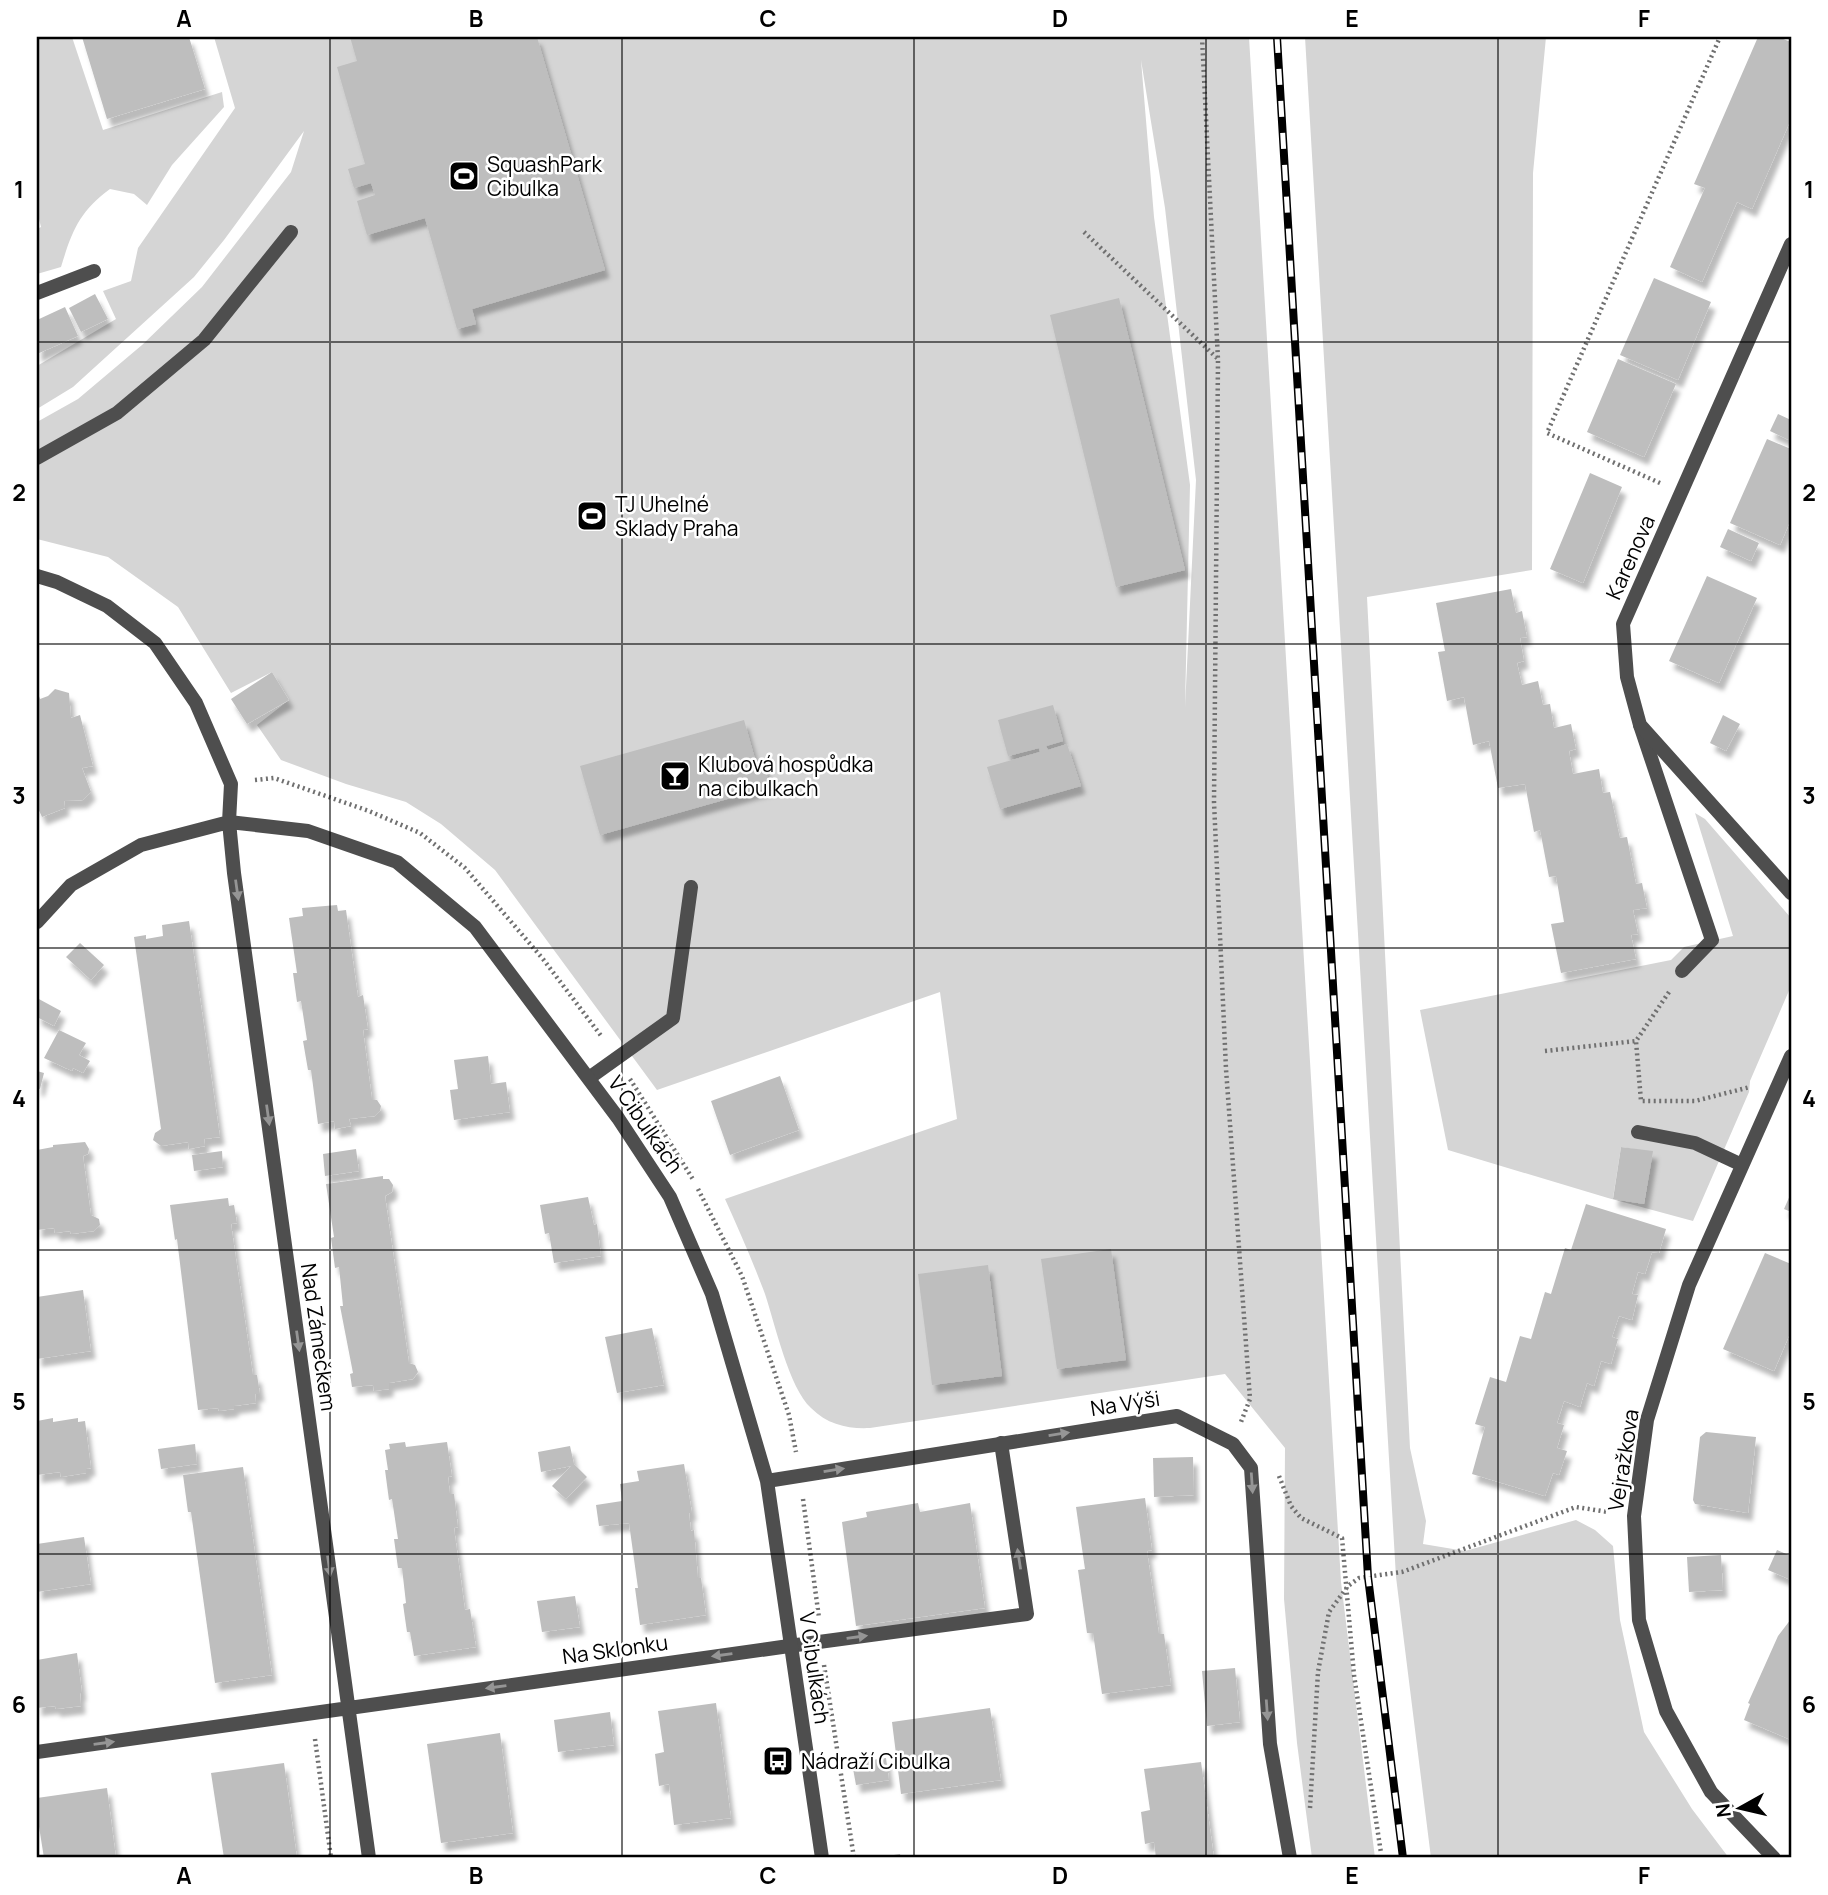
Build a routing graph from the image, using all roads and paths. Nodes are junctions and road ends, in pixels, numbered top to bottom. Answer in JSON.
{"nodes":[{"id":1,"x":1202,"y":37,"type":"edge"},
{"id":2,"x":1720,"y":37,"type":"edge"},
{"id":3,"x":1084,"y":232,"type":"dead end"},
{"id":4,"x":291,"y":233,"type":"dead end"},
{"id":5,"x":1791,"y":244,"type":"edge"},
{"id":6,"x":93,"y":271,"type":"dead end"},
{"id":7,"x":37,"y":293,"type":"edge"},
{"id":8,"x":1218,"y":360,"type":"junction"},
{"id":9,"x":37,"y":458,"type":"edge"},
{"id":10,"x":1682,"y":492,"type":"junction"},
{"id":11,"x":37,"y":576,"type":"edge"},
{"id":12,"x":1640,"y":725,"type":"junction"},
{"id":13,"x":231,"y":783,"type":"junction"},
{"id":14,"x":229,"y":822,"type":"junction"},
{"id":15,"x":691,"y":887,"type":"dead end"},
{"id":16,"x":1791,"y":893,"type":"edge"},
{"id":17,"x":37,"y":922,"type":"edge"},
{"id":18,"x":1682,"y":971,"type":"joint"},
{"id":19,"x":1636,"y":1041,"type":"junction"},
{"id":20,"x":1545,"y":1051,"type":"dead end"},
{"id":21,"x":1791,"y":1056,"type":"edge"},
{"id":22,"x":617,"y":1058,"type":"junction"},
{"id":23,"x":589,"y":1078,"type":"junction"},
{"id":24,"x":1781,"y":1079,"type":"junction"},
{"id":25,"x":1638,"y":1132,"type":"dead end"},
{"id":26,"x":1742,"y":1165,"type":"junction"},
{"id":27,"x":1001,"y":1443,"type":"junction"},
{"id":28,"x":1233,"y":1444,"type":"junction"},
{"id":29,"x":800,"y":1475,"type":"junction"},
{"id":30,"x":1280,"y":1477,"type":"dead end"},
{"id":31,"x":766,"y":1480,"type":"junction"},
{"id":32,"x":1634,"y":1516,"type":"junction"},
{"id":33,"x":1348,"y":1586,"type":"junction"},
{"id":34,"x":822,"y":1642,"type":"junction"},
{"id":35,"x":789,"y":1646,"type":"junction"},
{"id":36,"x":348,"y":1707,"type":"junction"},
{"id":37,"x":313,"y":1727,"type":"dead end"},
{"id":38,"x":37,"y":1752,"type":"edge"},
{"id":39,"x":1288,"y":1851,"type":"edge"},
{"id":40,"x":1381,"y":1853,"type":"dead end"},
{"id":41,"x":331,"y":1858,"type":"edge"},
{"id":42,"x":369,"y":1858,"type":"edge"},
{"id":43,"x":822,"y":1858,"type":"edge"},
{"id":44,"x":854,"y":1858,"type":"edge"},
{"id":45,"x":1773,"y":1858,"type":"edge"}],
"edges":[{"from":1,"to":8,"type":"path"},
{"from":2,"to":10,"type":"path"},
{"from":3,"to":8,"type":"path"},
{"from":4,"to":9,"type":"street"},
{"from":5,"to":10,"type":"street","name":"Karenova"},
{"from":6,"to":7,"type":"street"},
{"from":8,"to":28,"type":"path"},
{"from":10,"to":12,"type":"street","name":"Karenova"},
{"from":11,"to":13,"type":"street"},
{"from":12,"to":16,"type":"street","name":"Karenova"},
{"from":12,"to":18,"type":"street"},
{"from":13,"to":14,"type":"street","name":"Nad Zámečkem"},
{"from":13,"to":22,"type":"path"},
{"from":14,"to":17,"type":"street","name":"V Cibulkách"},
{"from":14,"to":23,"type":"street","name":"V Cibulkách"},
{"from":14,"to":36,"type":"street","name":"Nad Zámečkem","one_way":true},
{"from":15,"to":22,"type":"street"},
{"from":18,"to":19,"type":"path"},
{"from":19,"to":20,"type":"path"},
{"from":19,"to":24,"type":"path"},
{"from":21,"to":24,"type":"street","name":"Vejražkova"},
{"from":22,"to":23,"type":"street"},
{"from":22,"to":29,"type":"path"},
{"from":23,"to":31,"type":"street","name":"V Cibulkách"},
{"from":24,"to":26,"type":"street","name":"Vejražkova"},
{"from":25,"to":26,"type":"street"},
{"from":26,"to":32,"type":"street","name":"Vejražkova"},
{"from":27,"to":28,"type":"street","name":"Na Výši","one_way":true},
{"from":29,"to":27,"type":"street","name":"Na Výši","one_way":true},
{"from":34,"to":27,"type":"street","name":"Na Sklonku","one_way":true},
{"from":28,"to":39,"type":"street","one_way":true},
{"from":29,"to":31,"type":"street","name":"Na Výši"},
{"from":29,"to":34,"type":"path"},
{"from":30,"to":33,"type":"path"},
{"from":31,"to":35,"type":"street","name":"V Cibulkách"},
{"from":32,"to":33,"type":"path"},
{"from":32,"to":45,"type":"street","name":"Vejražkova"},
{"from":33,"to":39,"type":"path"},
{"from":33,"to":40,"type":"path"},
{"from":34,"to":35,"type":"street","name":"Na Sklonku"},
{"from":34,"to":44,"type":"path"},
{"from":35,"to":36,"type":"street","name":"Na Sklonku","one_way":true},
{"from":35,"to":43,"type":"street","name":"V Cibulkách"},
{"from":38,"to":36,"type":"street","name":"Na Sklonku","one_way":true},
{"from":36,"to":42,"type":"street","name":"Nad Zámečkem"},
{"from":37,"to":41,"type":"path"}]}
